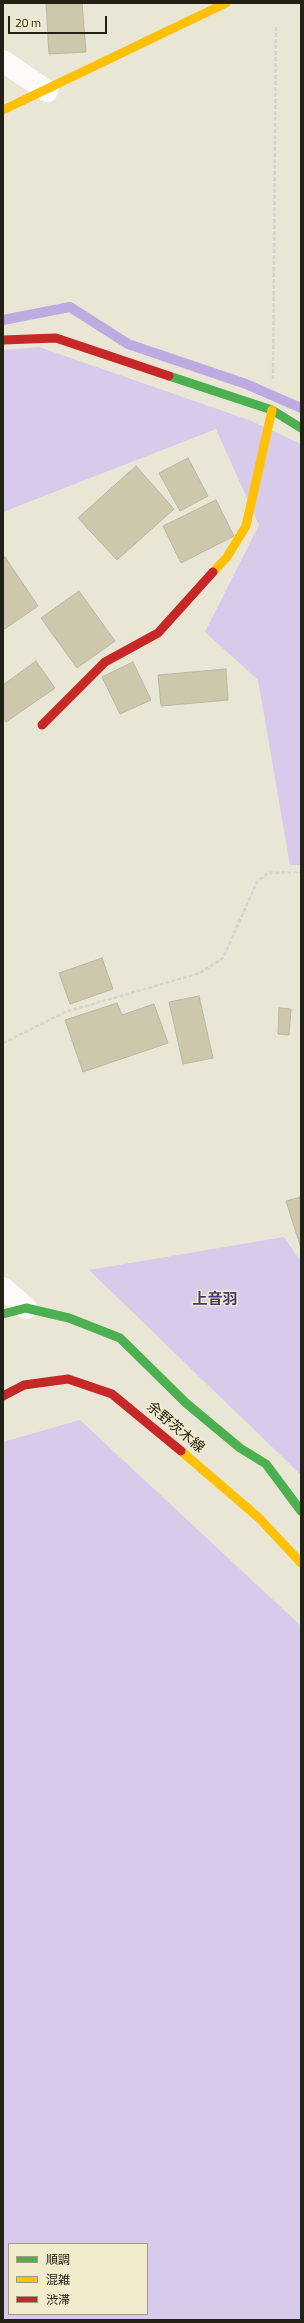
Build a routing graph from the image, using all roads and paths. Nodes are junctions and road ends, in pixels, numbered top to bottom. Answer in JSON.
{"nodes":[{"id":1,"x":226,"y":3,"type":"edge"},
{"id":2,"x":276,"y":26,"type":"dead end"},
{"id":3,"x":3,"y":61,"type":"edge"},
{"id":4,"x":47,"y":90,"type":"junction"},
{"id":5,"x":3,"y":110,"type":"edge"},
{"id":6,"x":3,"y":340,"type":"edge"},
{"id":7,"x":272,"y":410,"type":"junction"},
{"id":8,"x":301,"y":428,"type":"edge"},
{"id":9,"x":42,"y":725,"type":"dead end"},
{"id":10,"x":301,"y":872,"type":"edge"},
{"id":11,"x":3,"y":1043,"type":"edge"},
{"id":12,"x":3,"y":1288,"type":"edge"},
{"id":13,"x":26,"y":1308,"type":"junction"},
{"id":14,"x":3,"y":1314,"type":"edge"},
{"id":15,"x":3,"y":1396,"type":"edge"},
{"id":16,"x":301,"y":1511,"type":"edge"},
{"id":17,"x":301,"y":1563,"type":"edge"}],
"edges":[{"from":1,"to":4,"type":"street"},
{"from":2,"to":7,"type":"path"},
{"from":3,"to":4,"type":"street"},
{"from":4,"to":5,"type":"street"},
{"from":6,"to":7,"type":"street"},
{"from":7,"to":8,"type":"street"},
{"from":7,"to":9,"type":"street"},
{"from":10,"to":11,"type":"path"},
{"from":12,"to":13,"type":"street"},
{"from":13,"to":14,"type":"street"},
{"from":13,"to":16,"type":"street"},
{"from":15,"to":17,"type":"street","name":"余野茨木線"}]}
